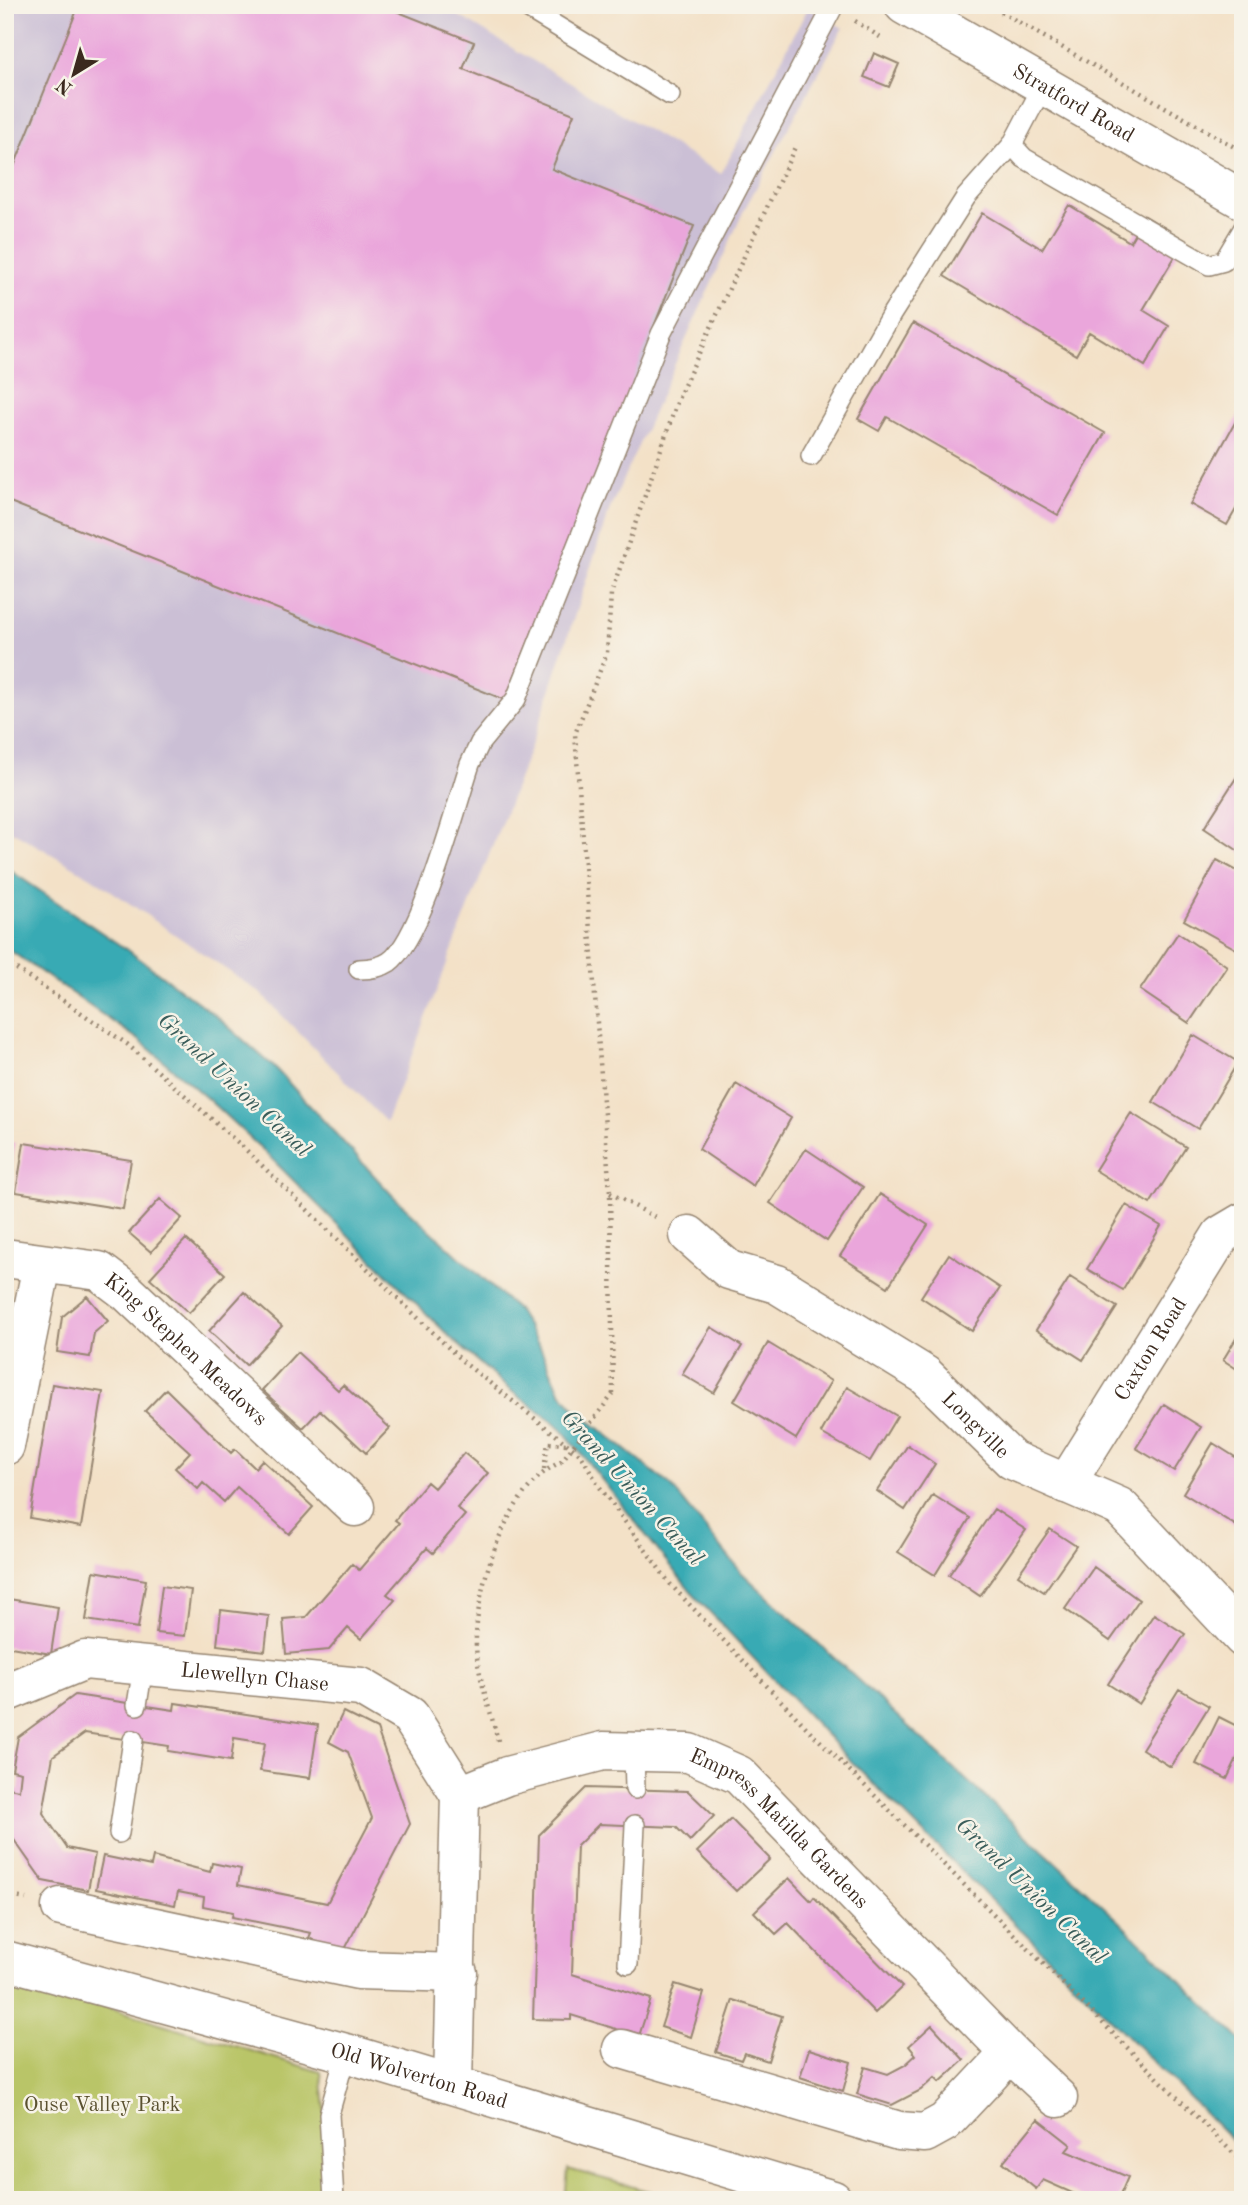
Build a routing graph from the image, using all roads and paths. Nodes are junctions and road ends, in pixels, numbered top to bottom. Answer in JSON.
{"nodes":[{"id":1,"x":522,"y":5,"type":"edge"},
{"id":2,"x":834,"y":5,"type":"edge"},
{"id":3,"x":989,"y":5,"type":"edge"},
{"id":4,"x":908,"y":7,"type":"edge"},
{"id":5,"x":848,"y":33,"type":"dead end"},
{"id":6,"x":1044,"y":84,"type":"junction"},
{"id":7,"x":670,"y":96,"type":"dead end"},
{"id":8,"x":797,"y":142,"type":"dead end"},
{"id":9,"x":1012,"y":145,"type":"junction"},
{"id":10,"x":1243,"y":152,"type":"edge"},
{"id":11,"x":1243,"y":200,"type":"edge"},
{"id":12,"x":1243,"y":229,"type":"edge"},
{"id":13,"x":811,"y":456,"type":"dead end"},
{"id":14,"x":5,"y":961,"type":"edge"},
{"id":15,"x":359,"y":970,"type":"dead end"},
{"id":16,"x":610,"y":1193,"type":"junction"},
{"id":17,"x":1243,"y":1222,"type":"edge"},
{"id":18,"x":689,"y":1235,"type":"joint"},
{"id":19,"x":5,"y":1258,"type":"edge"},
{"id":20,"x":42,"y":1265,"type":"junction"},
{"id":21,"x":567,"y":1444,"type":"junction"},
{"id":22,"x":5,"y":1447,"type":"edge"},
{"id":23,"x":544,"y":1469,"type":"junction"},
{"id":24,"x":1066,"y":1484,"type":"junction"},
{"id":25,"x":355,"y":1507,"type":"dead end"},
{"id":26,"x":1243,"y":1638,"type":"edge"},
{"id":27,"x":143,"y":1667,"type":"junction"},
{"id":28,"x":5,"y":1693,"type":"edge"},
{"id":29,"x":137,"y":1705,"type":"dead end"},
{"id":30,"x":132,"y":1740,"type":"dead end"},
{"id":31,"x":634,"y":1751,"type":"junction"},
{"id":32,"x":507,"y":1776,"type":"junction"},
{"id":33,"x":635,"y":1789,"type":"dead end"},
{"id":34,"x":460,"y":1795,"type":"junction"},
{"id":35,"x":635,"y":1825,"type":"dead end"},
{"id":36,"x":119,"y":1833,"type":"dead end"},
{"id":37,"x":61,"y":1907,"type":"dead end"},
{"id":38,"x":5,"y":1960,"type":"edge"},
{"id":39,"x":628,"y":1964,"type":"dead end"},
{"id":40,"x":458,"y":1973,"type":"junction"},
{"id":41,"x":622,"y":2049,"type":"dead end"},
{"id":42,"x":346,"y":2053,"type":"junction"},
{"id":43,"x":1010,"y":2053,"type":"junction"},
{"id":44,"x":453,"y":2084,"type":"junction"},
{"id":45,"x":1058,"y":2098,"type":"dead end"},
{"id":46,"x":1243,"y":2163,"type":"edge"},
{"id":47,"x":334,"y":2200,"type":"edge"},
{"id":48,"x":833,"y":2200,"type":"edge"}],
"edges":[{"from":1,"to":7,"type":"lane"},
{"from":2,"to":15,"type":"lane"},
{"from":3,"to":10,"type":"path"},
{"from":4,"to":5,"type":"path"},
{"from":4,"to":6,"type":"street","name":"Stratford Road"},
{"from":6,"to":9,"type":"lane"},
{"from":6,"to":11,"type":"street","name":"Stratford Road"},
{"from":8,"to":16,"type":"path"},
{"from":9,"to":12,"type":"lane"},
{"from":9,"to":13,"type":"lane"},
{"from":14,"to":21,"type":"path"},
{"from":16,"to":18,"type":"path"},
{"from":16,"to":23,"type":"path","bridge":true},
{"from":17,"to":24,"type":"street","name":"Caxton Road"},
{"from":18,"to":24,"type":"street","name":"Longville"},
{"from":19,"to":20,"type":"street","name":"King Stephen Meadows"},
{"from":20,"to":22,"type":"street"},
{"from":20,"to":25,"type":"street","name":"King Stephen Meadows"},
{"from":21,"to":23,"type":"path"},
{"from":21,"to":46,"type":"path"},
{"from":23,"to":32,"type":"path"},
{"from":24,"to":26,"type":"street","name":"Longville"},
{"from":27,"to":28,"type":"street","name":"Llewellyn Chase"},
{"from":27,"to":29,"type":"lane"},
{"from":27,"to":34,"type":"street","name":"Llewellyn Chase"},
{"from":30,"to":36,"type":"lane"},
{"from":31,"to":32,"type":"street","name":"Empress Matilda Gardens"},
{"from":31,"to":33,"type":"lane"},
{"from":31,"to":43,"type":"street","name":"Empress Matilda Gardens"},
{"from":32,"to":34,"type":"street","name":"Empress Matilda Gardens"},
{"from":34,"to":40,"type":"street"},
{"from":35,"to":39,"type":"lane"},
{"from":37,"to":40,"type":"street"},
{"from":38,"to":42,"type":"street","name":"Old Wolverton Road"},
{"from":40,"to":44,"type":"street"},
{"from":41,"to":43,"type":"street"},
{"from":42,"to":44,"type":"street","name":"Old Wolverton Road"},
{"from":42,"to":47,"type":"lane"},
{"from":43,"to":45,"type":"street","name":"Empress Matilda Gardens"},
{"from":44,"to":48,"type":"street","name":"Old Wolverton Road"}]}
